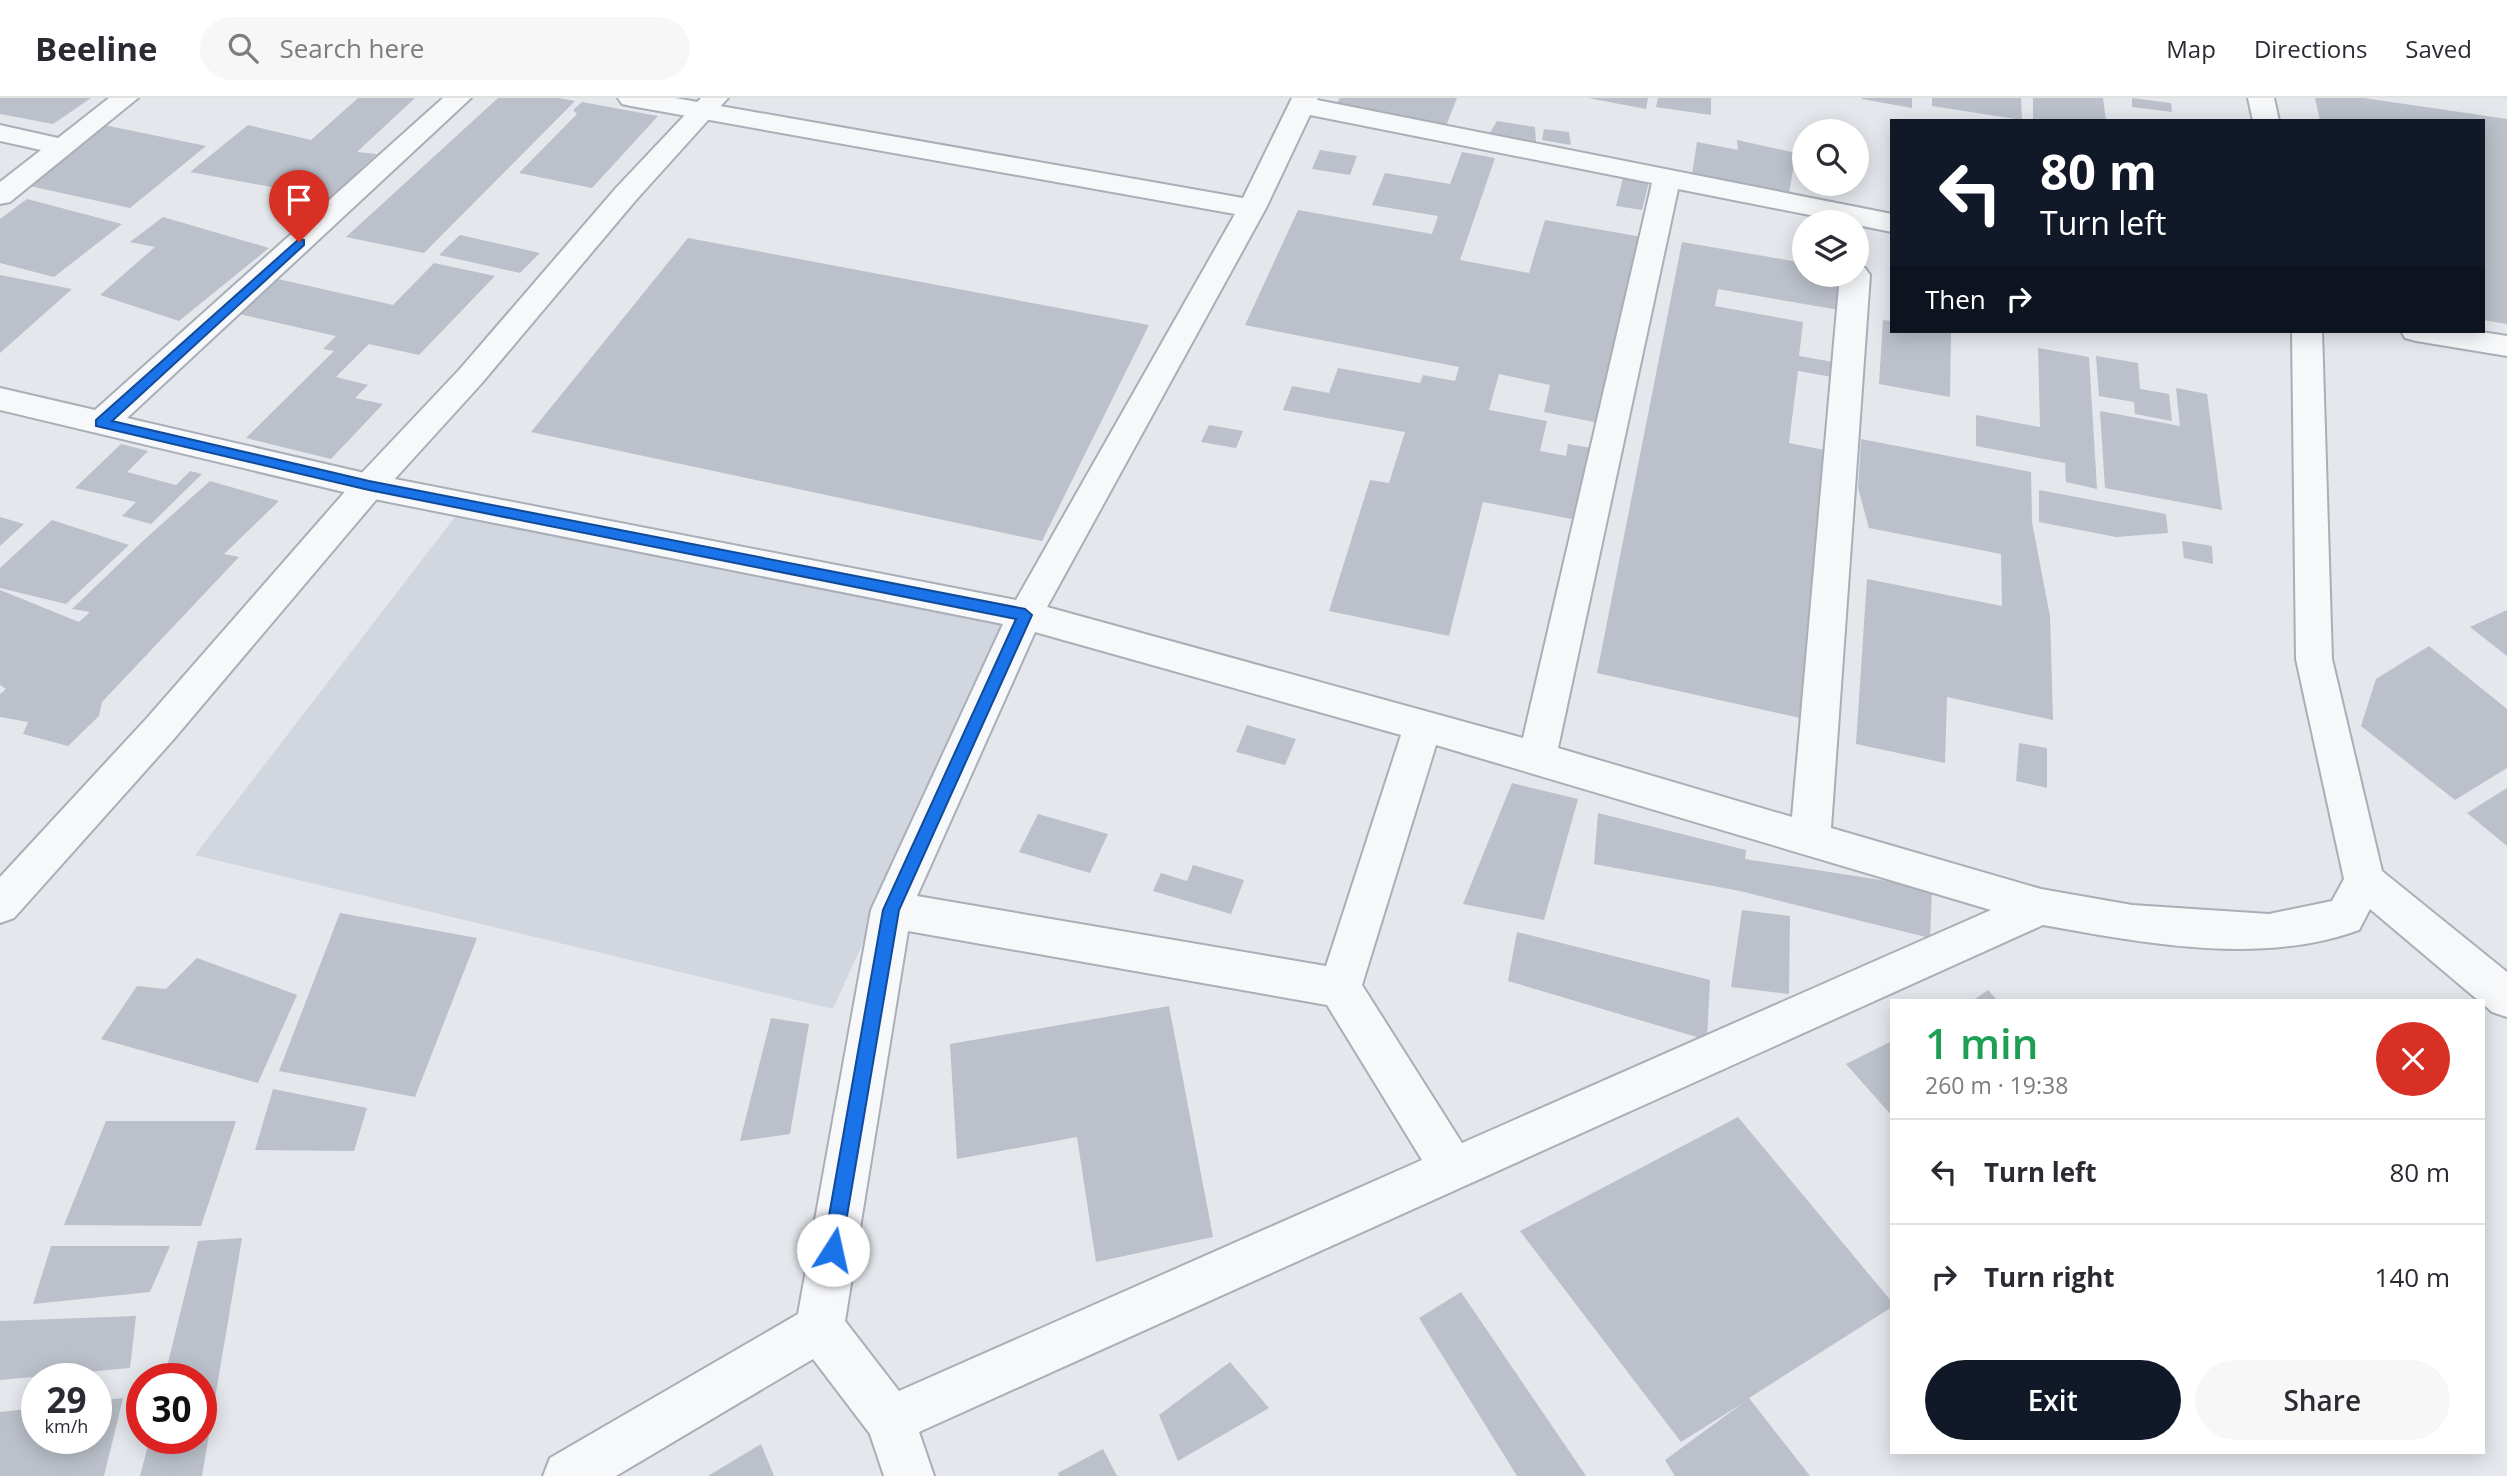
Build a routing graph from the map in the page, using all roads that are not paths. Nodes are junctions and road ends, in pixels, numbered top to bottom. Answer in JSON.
{"nodes":[{"id":1,"x":125,"y":98,"type":"edge"},
{"id":2,"x":458,"y":98,"type":"edge"},
{"id":3,"x":631,"y":98,"type":"edge"},
{"id":4,"x":2261,"y":98,"type":"edge"},
{"id":5,"x":1303,"y":102,"type":"edge"},
{"id":6,"x":709,"y":105,"type":"edge"},
{"id":7,"x":2266,"y":119,"type":"edge"},
{"id":8,"x":0,"y":133,"type":"edge"},
{"id":9,"x":63,"y":147,"type":"junction"},
{"id":10,"x":1667,"y":178,"type":"junction"},
{"id":11,"x":0,"y":195,"type":"edge"},
{"id":12,"x":1252,"y":208,"type":"junction"},
{"id":13,"x":1829,"y":210,"type":"edge"},
{"id":14,"x":1869,"y":218,"type":"edge"},
{"id":15,"x":1890,"y":223,"type":"edge"},
{"id":16,"x":1853,"y":287,"type":"edge"},
{"id":17,"x":2306,"y":333,"type":"edge"},
{"id":18,"x":2428,"y":333,"type":"edge"},
{"id":19,"x":2507,"y":346,"type":"edge"},
{"id":20,"x":0,"y":399,"type":"edge"},
{"id":21,"x":101,"y":423,"type":"junction"},
{"id":22,"x":369,"y":485,"type":"junction"},
{"id":23,"x":1025,"y":615,"type":"junction"},
{"id":24,"x":1423,"y":726,"type":"junction"},
{"id":25,"x":1537,"y":758,"type":"junction"},
{"id":26,"x":1810,"y":839,"type":"junction"},
{"id":27,"x":2364,"y":880,"type":"junction"},
{"id":28,"x":6,"y":892,"type":"edge"},
{"id":29,"x":2041,"y":907,"type":"junction"},
{"id":30,"x":891,"y":910,"type":"junction"},
{"id":31,"x":1340,"y":988,"type":"junction"},
{"id":32,"x":2507,"y":998,"type":"edge"},
{"id":33,"x":1453,"y":1169,"type":"junction"},
{"id":34,"x":820,"y":1328,"type":"junction"},
{"id":35,"x":890,"y":1420,"type":"junction"},
{"id":36,"x":568,"y":1476,"type":"edge"},
{"id":37,"x":909,"y":1476,"type":"edge"}],
"edges":[{"from":1,"to":9,"type":"street"},
{"from":2,"to":21,"type":"street"},
{"from":3,"to":6,"type":"street"},
{"from":4,"to":7,"type":"street"},
{"from":5,"to":10,"type":"street"},
{"from":5,"to":12,"type":"street"},
{"from":6,"to":12,"type":"street"},
{"from":6,"to":22,"type":"street"},
{"from":8,"to":9,"type":"street"},
{"from":9,"to":11,"type":"street"},
{"from":10,"to":13,"type":"street"},
{"from":10,"to":25,"type":"street"},
{"from":12,"to":23,"type":"street"},
{"from":14,"to":15,"type":"street"},
{"from":16,"to":26,"type":"street"},
{"from":17,"to":27,"type":"street"},
{"from":18,"to":19,"type":"street"},
{"from":20,"to":21,"type":"street"},
{"from":21,"to":22,"type":"street"},
{"from":22,"to":23,"type":"street"},
{"from":22,"to":28,"type":"street"},
{"from":23,"to":24,"type":"street"},
{"from":23,"to":30,"type":"street"},
{"from":24,"to":25,"type":"street"},
{"from":24,"to":31,"type":"street"},
{"from":25,"to":26,"type":"street"},
{"from":26,"to":29,"type":"street"},
{"from":27,"to":29,"type":"street"},
{"from":27,"to":32,"type":"street"},
{"from":29,"to":33,"type":"street"},
{"from":30,"to":31,"type":"street"},
{"from":30,"to":34,"type":"street"},
{"from":31,"to":33,"type":"street"},
{"from":33,"to":35,"type":"street"},
{"from":34,"to":35,"type":"street"},
{"from":34,"to":36,"type":"street"},
{"from":35,"to":37,"type":"street"}]}
